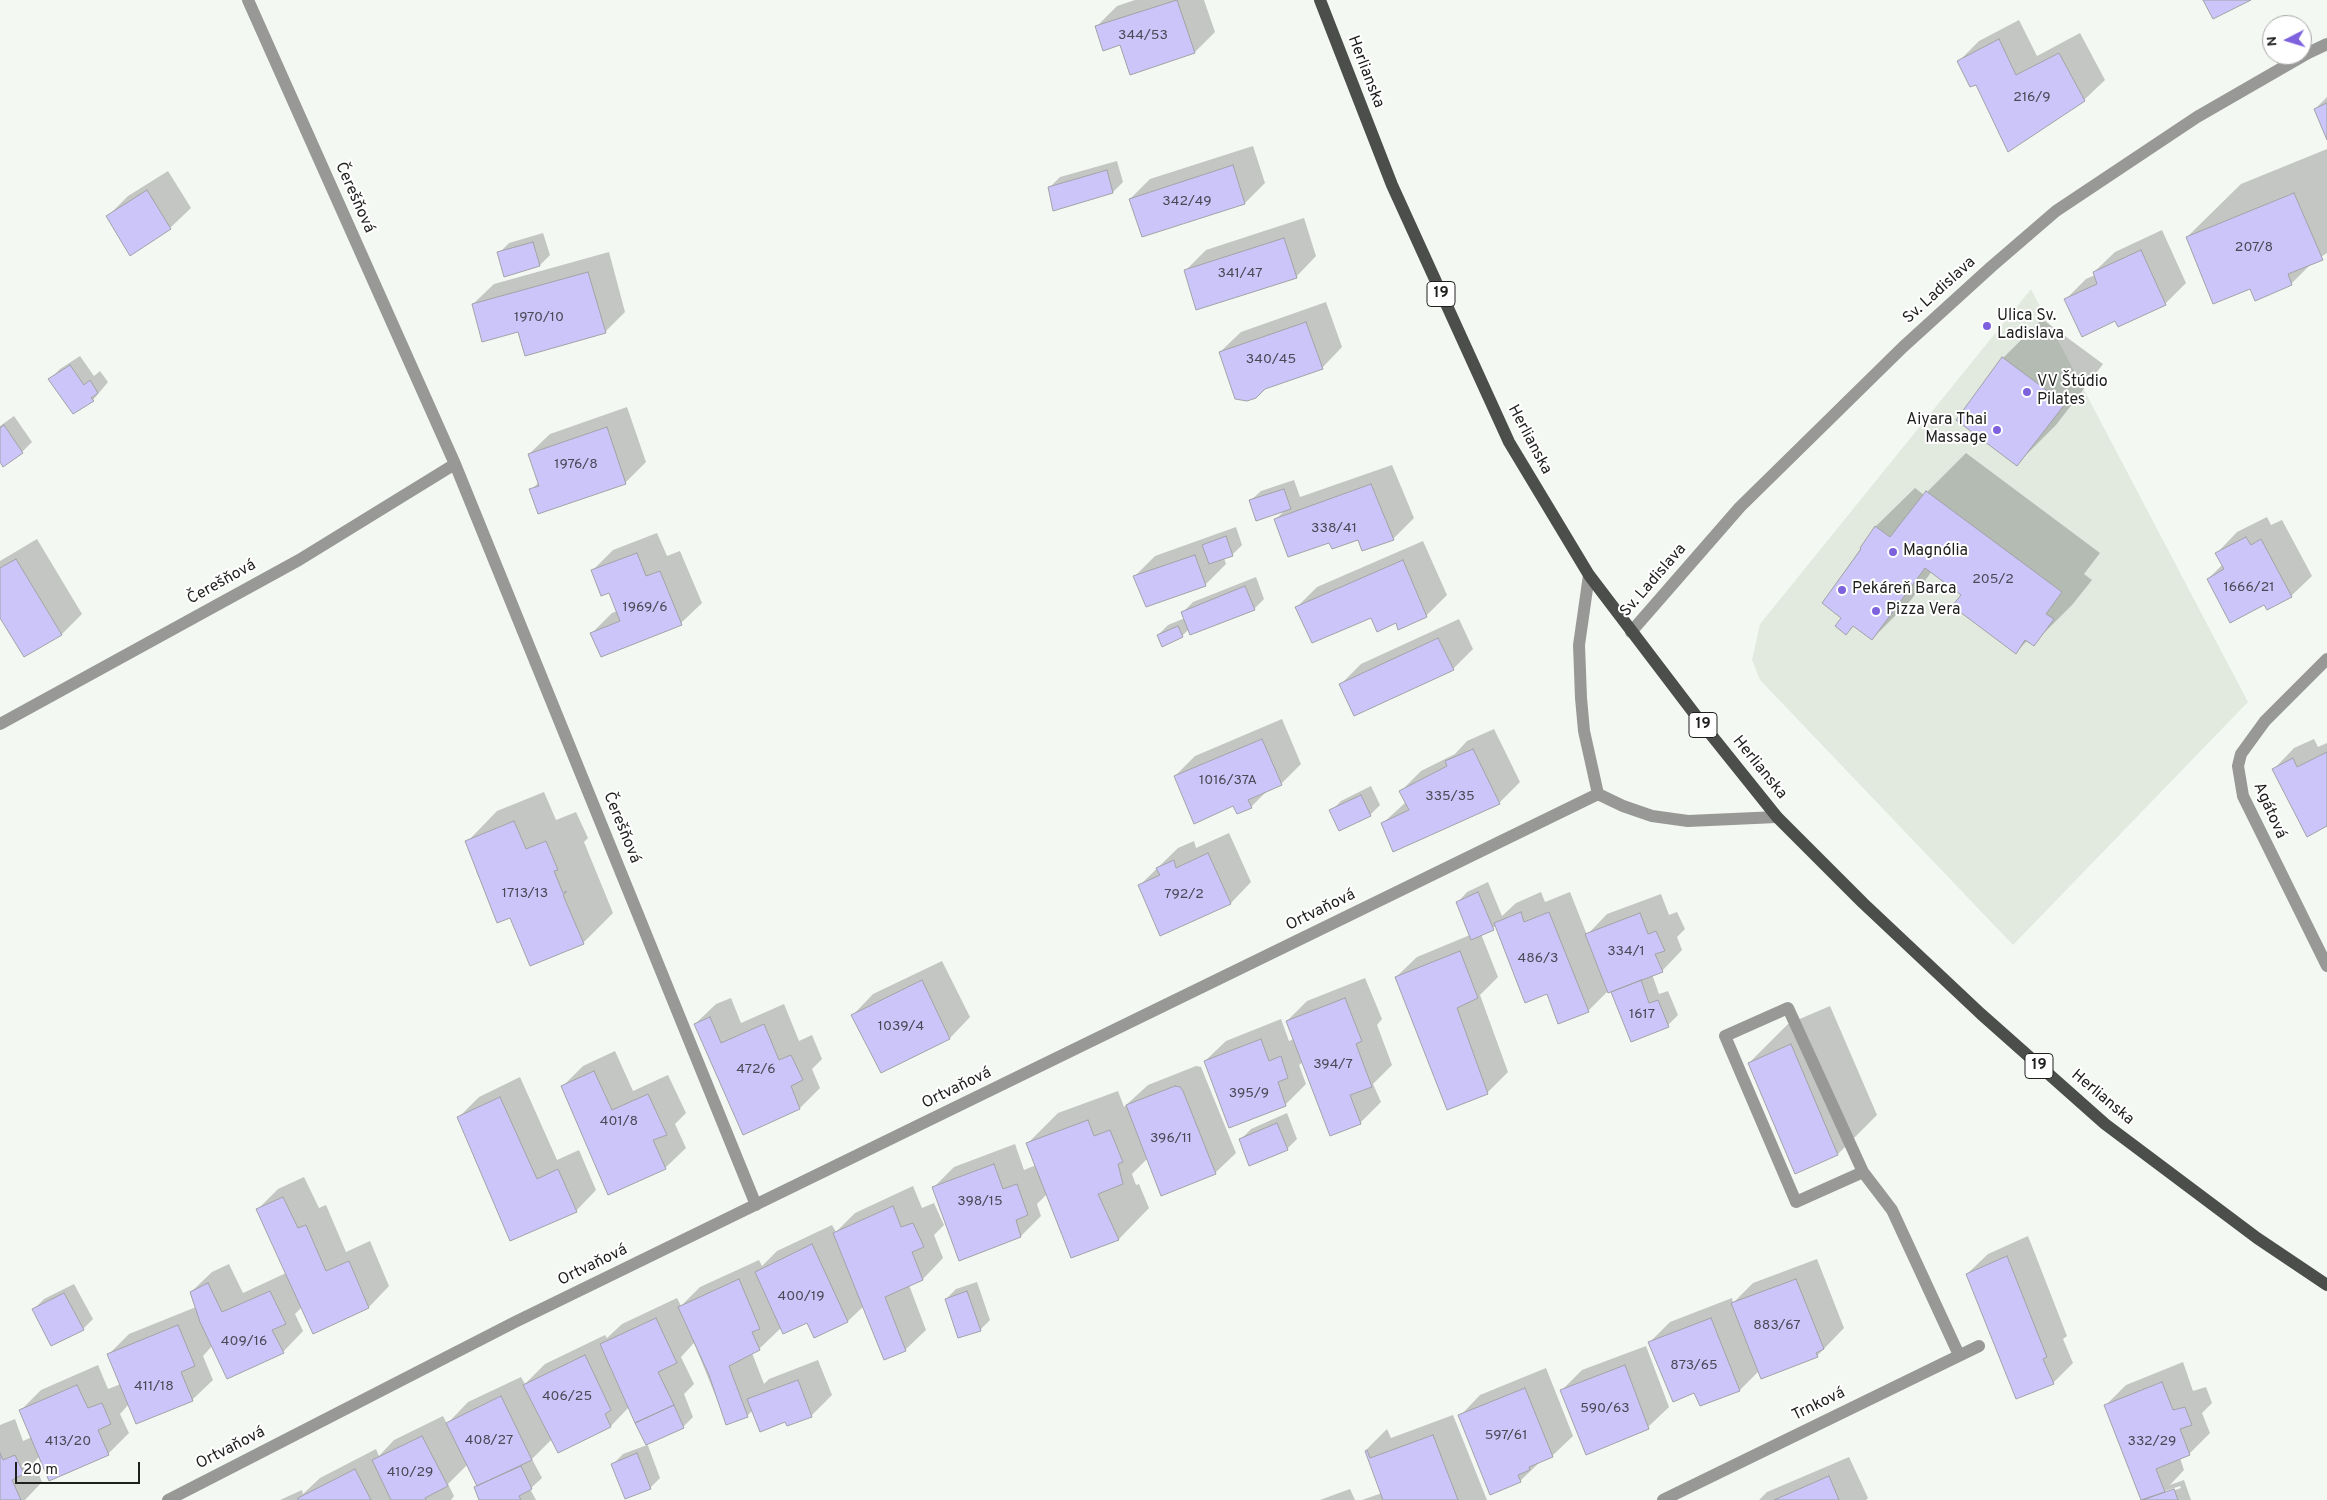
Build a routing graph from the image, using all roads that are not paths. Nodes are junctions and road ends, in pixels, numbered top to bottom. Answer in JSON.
{"nodes":[{"id":1,"x":248,"y":0,"type":"edge"},
{"id":2,"x":1320,"y":0,"type":"edge"},
{"id":3,"x":2327,"y":44,"type":"edge"},
{"id":4,"x":455,"y":464,"type":"junction"},
{"id":5,"x":1589,"y":575,"type":"junction"},
{"id":6,"x":1632,"y":632,"type":"junction"},
{"id":7,"x":2327,"y":658,"type":"edge"},
{"id":8,"x":0,"y":724,"type":"edge"},
{"id":9,"x":1598,"y":794,"type":"junction"},
{"id":10,"x":1777,"y":817,"type":"junction"},
{"id":11,"x":2327,"y":966,"type":"edge"},
{"id":12,"x":1863,"y":1172,"type":"junction"},
{"id":13,"x":756,"y":1205,"type":"junction"},
{"id":14,"x":2327,"y":1285,"type":"edge"},
{"id":15,"x":1979,"y":1346,"type":"dead end"},
{"id":16,"x":1959,"y":1355,"type":"junction"},
{"id":17,"x":1671,"y":1498,"type":"edge"},
{"id":18,"x":168,"y":1500,"type":"edge"}],
"edges":[{"from":1,"to":4,"type":"street","name":"Čerešňová"},
{"from":2,"to":5,"type":"main road","name":"Herlianska","number":"19"},
{"from":3,"to":6,"type":"street","name":"Sv. Ladislava"},
{"from":4,"to":8,"type":"street","name":"Čerešňová"},
{"from":4,"to":13,"type":"street","name":"Čerešňová"},
{"from":5,"to":6,"type":"main road","name":"Herlianska","number":"19"},
{"from":5,"to":9,"type":"street"},
{"from":6,"to":10,"type":"main road","name":"Herlianska","number":"19"},
{"from":7,"to":11,"type":"street","name":"Agátová"},
{"from":9,"to":10,"type":"street"},
{"from":9,"to":13,"type":"street","name":"Ortvaňová"},
{"from":10,"to":14,"type":"main road","name":"Herlianska","number":"19"},
{"from":12,"to":12,"type":"street"},
{"from":12,"to":16,"type":"street"},
{"from":13,"to":18,"type":"street","name":"Ortvaňová"},
{"from":15,"to":16,"type":"street","name":"Trnková"},
{"from":16,"to":17,"type":"street","name":"Trnková"}]}
